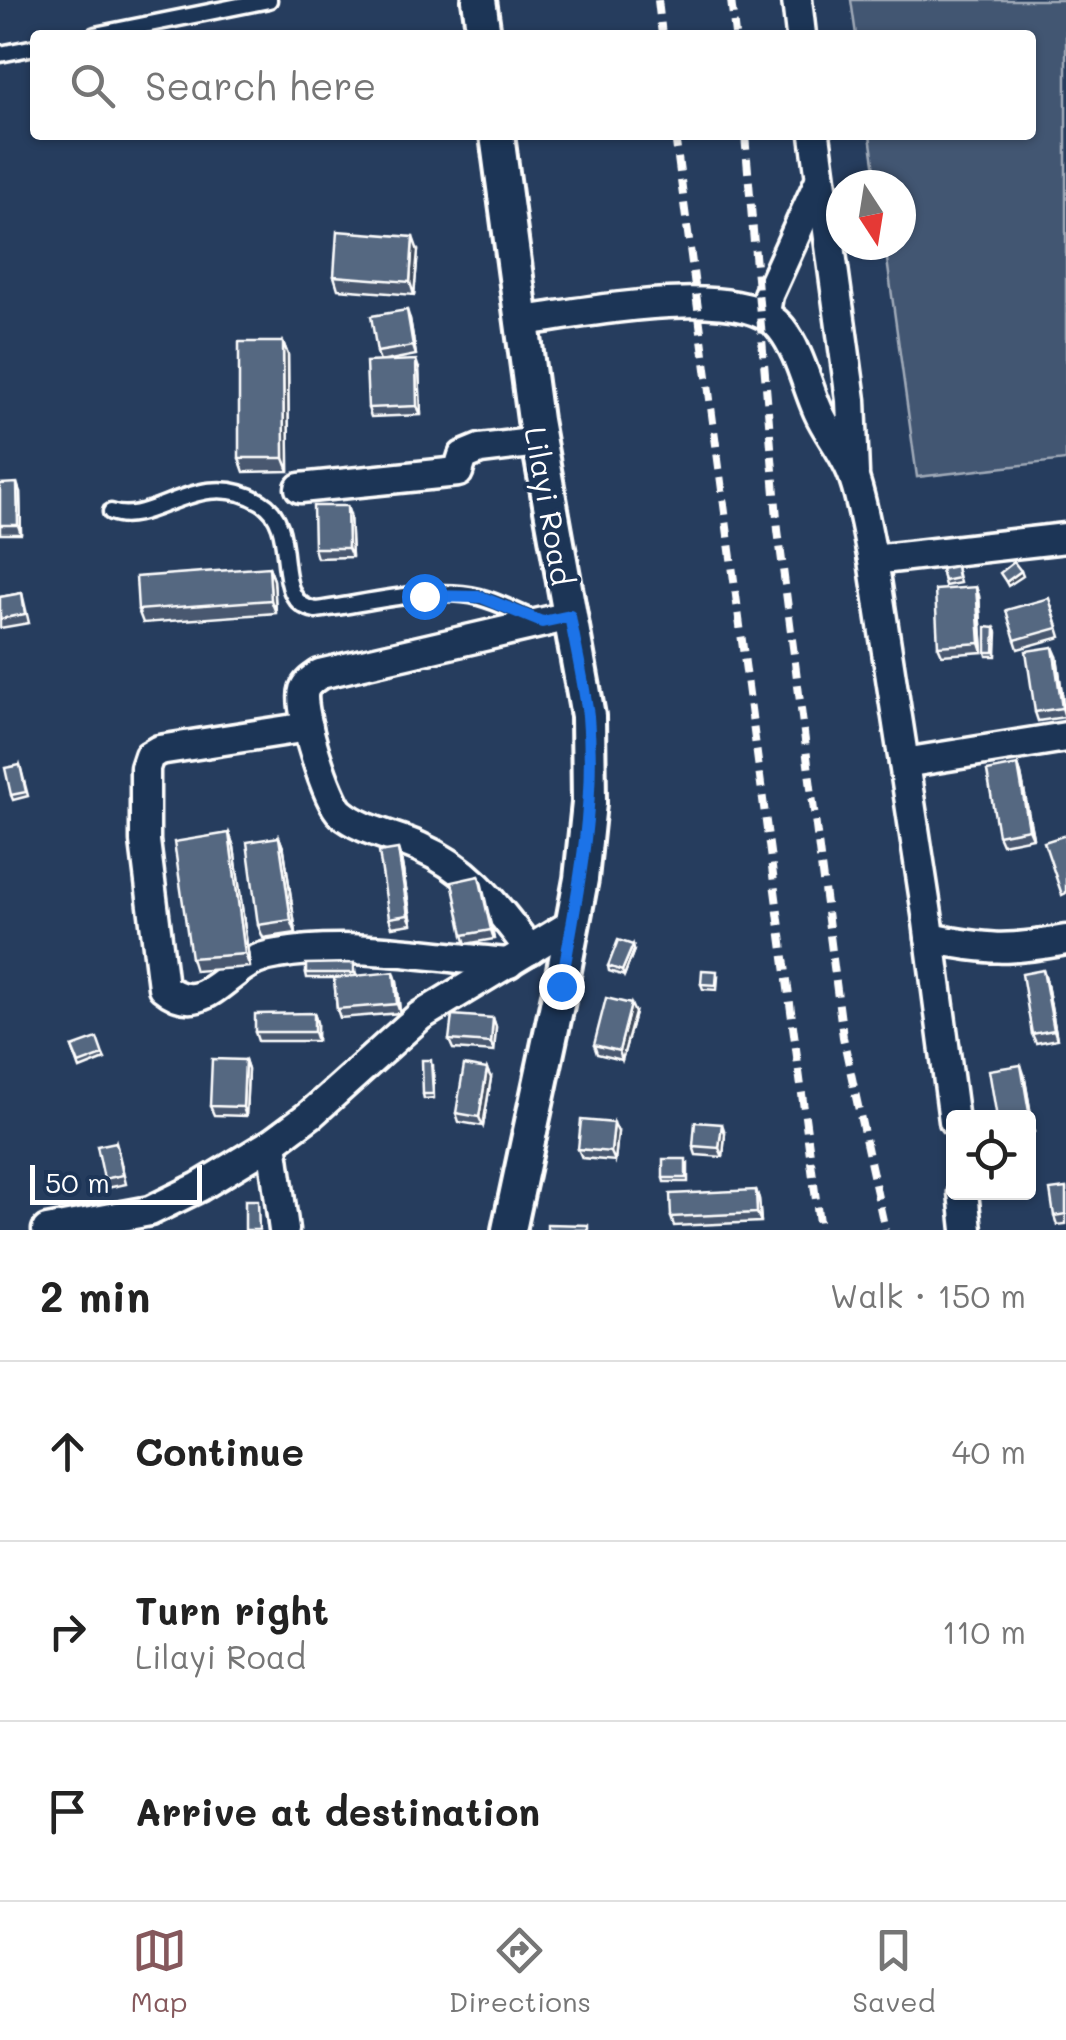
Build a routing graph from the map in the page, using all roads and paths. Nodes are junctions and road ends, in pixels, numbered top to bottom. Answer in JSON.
{"nodes":[{"id":1,"x":270,"y":0,"type":"edge"},
{"id":2,"x":479,"y":0,"type":"edge"},
{"id":3,"x":797,"y":0,"type":"edge"},
{"id":4,"x":119,"y":30,"type":"edge"},
{"id":5,"x":483,"y":30,"type":"edge"},
{"id":6,"x":800,"y":30,"type":"edge"},
{"id":7,"x":30,"y":48,"type":"edge"},
{"id":8,"x":0,"y":54,"type":"edge"},
{"id":9,"x":499,"y":140,"type":"edge"},
{"id":10,"x":815,"y":140,"type":"edge"},
{"id":11,"x":820,"y":178,"type":"junction"},
{"id":12,"x":765,"y":313,"type":"junction"},
{"id":13,"x":522,"y":321,"type":"junction"},
{"id":14,"x":539,"y":442,"type":"junction"},
{"id":15,"x":854,"y":474,"type":"junction"},
{"id":16,"x":300,"y":488,"type":"dead end"},
{"id":17,"x":111,"y":512,"type":"dead end"},
{"id":18,"x":1066,"y":538,"type":"edge"},
{"id":19,"x":872,"y":560,"type":"junction"},
{"id":20,"x":556,"y":619,"type":"junction"},
{"id":21,"x":308,"y":727,"type":"junction"},
{"id":22,"x":1066,"y":737,"type":"edge"},
{"id":23,"x":904,"y":763,"type":"junction"},
{"id":24,"x":572,"y":924,"type":"junction"},
{"id":25,"x":930,"y":938,"type":"junction"},
{"id":26,"x":1066,"y":940,"type":"edge"},
{"id":27,"x":519,"y":956,"type":"junction"},
{"id":28,"x":953,"y":1110,"type":"edge"},
{"id":29,"x":272,"y":1143,"type":"junction"},
{"id":30,"x":964,"y":1200,"type":"edge"},
{"id":31,"x":159,"y":1220,"type":"edge"},
{"id":32,"x":47,"y":1230,"type":"edge"},
{"id":33,"x":284,"y":1230,"type":"edge"},
{"id":34,"x":509,"y":1230,"type":"edge"},
{"id":35,"x":968,"y":1230,"type":"edge"}],
"edges":[{"from":1,"to":4,"type":"lane"},
{"from":2,"to":5,"type":"street"},
{"from":3,"to":6,"type":"street"},
{"from":7,"to":8,"type":"lane"},
{"from":9,"to":13,"type":"street","name":"Lilayi Road"},
{"from":10,"to":11,"type":"street"},
{"from":11,"to":12,"type":"street"},
{"from":11,"to":15,"type":"street"},
{"from":12,"to":13,"type":"street"},
{"from":12,"to":15,"type":"street"},
{"from":13,"to":14,"type":"street","name":"Lilayi Road"},
{"from":14,"to":16,"type":"street"},
{"from":14,"to":20,"type":"street","name":"Lilayi Road"},
{"from":15,"to":19,"type":"street"},
{"from":17,"to":20,"type":"lane"},
{"from":18,"to":19,"type":"street"},
{"from":19,"to":23,"type":"street"},
{"from":20,"to":21,"type":"street"},
{"from":20,"to":24,"type":"street","name":"Lilayi Road"},
{"from":21,"to":27,"type":"street"},
{"from":21,"to":27,"type":"street"},
{"from":22,"to":23,"type":"street"},
{"from":23,"to":25,"type":"street"},
{"from":24,"to":27,"type":"street"},
{"from":24,"to":34,"type":"street","name":"Lilayi Road"},
{"from":25,"to":26,"type":"street"},
{"from":25,"to":28,"type":"street"},
{"from":27,"to":29,"type":"street"},
{"from":29,"to":31,"type":"street"},
{"from":29,"to":33,"type":"street"},
{"from":30,"to":35,"type":"street"},
{"from":31,"to":32,"type":"street"}]}
